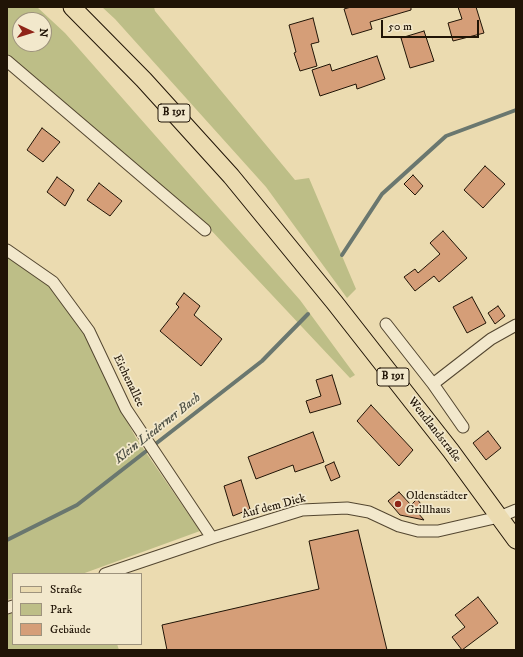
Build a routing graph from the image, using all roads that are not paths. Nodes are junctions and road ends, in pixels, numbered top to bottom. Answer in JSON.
{"nodes":[{"id":1,"x":72,"y":7,"type":"edge"},
{"id":2,"x":7,"y":61,"type":"edge"},
{"id":3,"x":205,"y":230,"type":"dead end"},
{"id":4,"x":7,"y":250,"type":"edge"},
{"id":5,"x":386,"y":324,"type":"dead end"},
{"id":6,"x":516,"y":325,"type":"edge"},
{"id":7,"x":433,"y":384,"type":"junction"},
{"id":8,"x":463,"y":427,"type":"dead end"},
{"id":9,"x":516,"y":510,"type":"edge"},
{"id":10,"x":499,"y":517,"type":"junction"},
{"id":11,"x":212,"y":538,"type":"junction"},
{"id":12,"x":516,"y":540,"type":"edge"},
{"id":13,"x":108,"y":573,"type":"edge"}],
"edges":[{"from":1,"to":10,"type":"main road","name":"Wendlandstraße","number":"B 191"},
{"from":2,"to":3,"type":"street"},
{"from":4,"to":11,"type":"street","name":"Eichenallee"},
{"from":5,"to":7,"type":"street"},
{"from":6,"to":7,"type":"street"},
{"from":7,"to":8,"type":"street"},
{"from":9,"to":10,"type":"street","name":"Auf dem Diek"},
{"from":10,"to":11,"type":"street","name":"Auf dem Diek"},
{"from":10,"to":12,"type":"main road","name":"Wendlandstraße","number":"B 191"},
{"from":11,"to":13,"type":"street","name":"Auf dem Diek"}]}
